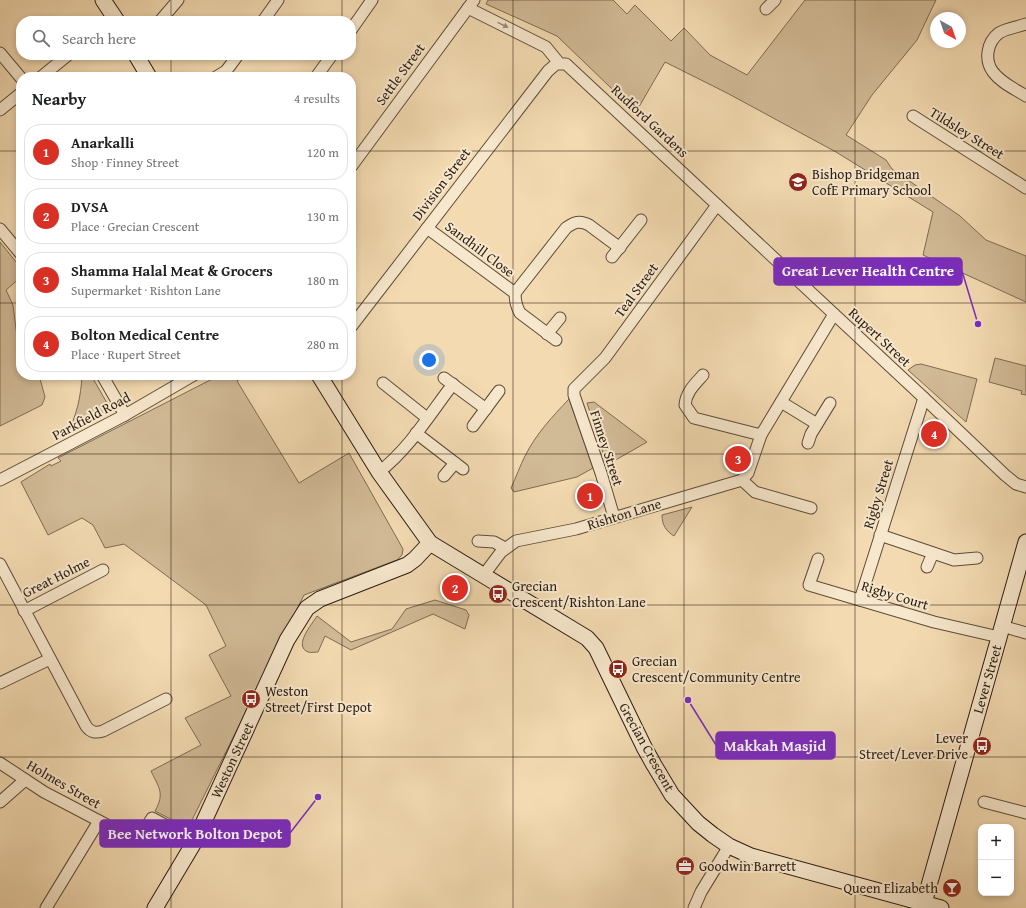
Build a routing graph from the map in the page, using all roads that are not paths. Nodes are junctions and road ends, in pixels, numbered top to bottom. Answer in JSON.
{"nodes":[{"id":1,"x":102,"y":0,"type":"edge"},
{"id":2,"x":178,"y":0,"type":"edge"},
{"id":3,"x":278,"y":0,"type":"edge"},
{"id":4,"x":372,"y":0,"type":"edge"},
{"id":5,"x":775,"y":0,"type":"edge"},
{"id":6,"x":469,"y":3,"type":"edge"},
{"id":7,"x":766,"y":8,"type":"dead end"},
{"id":8,"x":112,"y":16,"type":"edge"},
{"id":9,"x":164,"y":16,"type":"edge"},
{"id":10,"x":267,"y":16,"type":"edge"},
{"id":11,"x":356,"y":23,"type":"edge"},
{"id":12,"x":1026,"y":24,"type":"edge"},
{"id":13,"x":0,"y":53,"type":"edge"},
{"id":14,"x":62,"y":60,"type":"edge"},
{"id":15,"x":139,"y":60,"type":"edge"},
{"id":16,"x":234,"y":60,"type":"edge"},
{"id":17,"x":328,"y":60,"type":"edge"},
{"id":18,"x":559,"y":64,"type":"junction"},
{"id":19,"x":16,"y":72,"type":"edge"},
{"id":20,"x":47,"y":72,"type":"edge"},
{"id":21,"x":146,"y":72,"type":"edge"},
{"id":22,"x":224,"y":72,"type":"edge"},
{"id":23,"x":320,"y":72,"type":"edge"},
{"id":24,"x":1026,"y":96,"type":"edge"},
{"id":25,"x":16,"y":97,"type":"edge"},
{"id":26,"x":0,"y":110,"type":"edge"},
{"id":27,"x":913,"y":116,"type":"dead end"},
{"id":28,"x":356,"y":160,"type":"edge"},
{"id":29,"x":1026,"y":188,"type":"edge"},
{"id":30,"x":717,"y":205,"type":"junction"},
{"id":31,"x":641,"y":220,"type":"dead end"},
{"id":32,"x":427,"y":228,"type":"junction"},
{"id":33,"x":0,"y":229,"type":"edge"},
{"id":34,"x":16,"y":248,"type":"edge"},
{"id":35,"x":620,"y":248,"type":"junction"},
{"id":36,"x":612,"y":257,"type":"dead end"},
{"id":37,"x":515,"y":293,"type":"junction"},
{"id":38,"x":834,"y":314,"type":"junction"},
{"id":39,"x":560,"y":318,"type":"dead end"},
{"id":40,"x":356,"y":320,"type":"edge"},
{"id":41,"x":703,"y":375,"type":"dead end"},
{"id":42,"x":105,"y":380,"type":"edge"},
{"id":43,"x":185,"y":380,"type":"edge"},
{"id":44,"x":322,"y":380,"type":"edge"},
{"id":45,"x":383,"y":383,"type":"dead end"},
{"id":46,"x":574,"y":388,"type":"joint"},
{"id":47,"x":499,"y":391,"type":"dead end"},
{"id":48,"x":924,"y":398,"type":"junction"},
{"id":49,"x":781,"y":402,"type":"junction"},
{"id":50,"x":830,"y":403,"type":"dead end"},
{"id":51,"x":486,"y":409,"type":"junction"},
{"id":52,"x":125,"y":415,"type":"junction"},
{"id":53,"x":427,"y":418,"type":"junction"},
{"id":54,"x":817,"y":424,"type":"junction"},
{"id":55,"x":473,"y":426,"type":"dead end"},
{"id":56,"x":416,"y":433,"type":"junction"},
{"id":57,"x":761,"y":435,"type":"junction"},
{"id":58,"x":808,"y":443,"type":"dead end"},
{"id":59,"x":379,"y":472,"type":"junction"},
{"id":60,"x":444,"y":476,"type":"dead end"},
{"id":61,"x":0,"y":480,"type":"edge"},
{"id":62,"x":742,"y":480,"type":"junction"},
{"id":63,"x":1026,"y":487,"type":"edge"},
{"id":64,"x":811,"y":508,"type":"dead end"},
{"id":65,"x":614,"y":517,"type":"junction"},
{"id":66,"x":880,"y":535,"type":"junction"},
{"id":67,"x":478,"y":541,"type":"dead end"},
{"id":68,"x":1026,"y":542,"type":"edge"},
{"id":69,"x":430,"y":543,"type":"junction"},
{"id":70,"x":505,"y":548,"type":"junction"},
{"id":71,"x":933,"y":553,"type":"junction"},
{"id":72,"x":977,"y":558,"type":"dead end"},
{"id":73,"x":818,"y":559,"type":"dead end"},
{"id":74,"x":0,"y":564,"type":"edge"},
{"id":75,"x":928,"y":568,"type":"dead end"},
{"id":76,"x":103,"y":570,"type":"dead end"},
{"id":77,"x":483,"y":576,"type":"junction"},
{"id":78,"x":860,"y":600,"type":"junction"},
{"id":79,"x":24,"y":611,"type":"junction"},
{"id":80,"x":1001,"y":632,"type":"junction"},
{"id":81,"x":1026,"y":633,"type":"edge"},
{"id":82,"x":50,"y":659,"type":"junction"},
{"id":83,"x":0,"y":683,"type":"edge"},
{"id":84,"x":166,"y":699,"type":"dead end"},
{"id":85,"x":0,"y":763,"type":"edge"},
{"id":86,"x":25,"y":780,"type":"junction"},
{"id":87,"x":0,"y":802,"type":"edge"},
{"id":88,"x":984,"y":802,"type":"dead end"},
{"id":89,"x":1026,"y":813,"type":"edge"},
{"id":90,"x":99,"y":822,"type":"junction"},
{"id":91,"x":195,"y":841,"type":"junction"},
{"id":92,"x":729,"y":846,"type":"junction"},
{"id":93,"x":923,"y":905,"type":"edge"},
{"id":94,"x":46,"y":908,"type":"edge"},
{"id":95,"x":155,"y":908,"type":"edge"},
{"id":96,"x":694,"y":908,"type":"edge"},
{"id":97,"x":941,"y":908,"type":"edge"}],
"edges":[{"from":1,"to":8,"type":"street"},
{"from":2,"to":9,"type":"street"},
{"from":3,"to":10,"type":"street"},
{"from":4,"to":11,"type":"street"},
{"from":5,"to":7,"type":"street"},
{"from":6,"to":18,"type":"street","one_way":true},
{"from":6,"to":28,"type":"street","name":"Settle Street"},
{"from":12,"to":24,"type":"street"},
{"from":13,"to":19,"type":"street"},
{"from":14,"to":20,"type":"street"},
{"from":15,"to":21,"type":"street"},
{"from":16,"to":22,"type":"street"},
{"from":17,"to":23,"type":"street"},
{"from":18,"to":30,"type":"street","name":"Rudford Gardens"},
{"from":18,"to":32,"type":"street","name":"Division Street"},
{"from":25,"to":26,"type":"street"},
{"from":27,"to":29,"type":"street","name":"Tildsley Street"},
{"from":30,"to":38,"type":"street","name":"Rupert Street"},
{"from":30,"to":46,"type":"street","name":"Teal Street"},
{"from":31,"to":35,"type":"street"},
{"from":32,"to":37,"type":"street","name":"Sandhill Close"},
{"from":32,"to":40,"type":"street","name":"Division Street"},
{"from":33,"to":34,"type":"street"},
{"from":35,"to":36,"type":"street"},
{"from":35,"to":37,"type":"street","name":"Sandhill Close"},
{"from":37,"to":39,"type":"street","name":"Sandhill Close"},
{"from":38,"to":48,"type":"street","name":"Rupert Street"},
{"from":38,"to":49,"type":"street"},
{"from":41,"to":57,"type":"street"},
{"from":42,"to":52,"type":"street"},
{"from":43,"to":52,"type":"street","name":"Parkfield Road"},
{"from":44,"to":59,"type":"street"},
{"from":45,"to":53,"type":"street"},
{"from":46,"to":65,"type":"street","name":"Finney Street"},
{"from":47,"to":51,"type":"street"},
{"from":48,"to":63,"type":"street","name":"Rupert Street"},
{"from":48,"to":66,"type":"street","name":"Rigby Street"},
{"from":49,"to":54,"type":"street"},
{"from":49,"to":57,"type":"street"},
{"from":50,"to":54,"type":"street"},
{"from":51,"to":53,"type":"street"},
{"from":51,"to":55,"type":"street"},
{"from":52,"to":61,"type":"street","name":"Parkfield Road"},
{"from":53,"to":56,"type":"street"},
{"from":54,"to":58,"type":"street"},
{"from":56,"to":59,"type":"street"},
{"from":56,"to":60,"type":"street"},
{"from":57,"to":62,"type":"street"},
{"from":59,"to":69,"type":"street"},
{"from":62,"to":64,"type":"street"},
{"from":62,"to":65,"type":"street","name":"Rishton Lane"},
{"from":65,"to":70,"type":"street","name":"Rishton Lane"},
{"from":66,"to":71,"type":"street"},
{"from":66,"to":78,"type":"street","name":"Rigby Street"},
{"from":67,"to":70,"type":"street"},
{"from":68,"to":80,"type":"street","name":"Lever Street"},
{"from":69,"to":77,"type":"street","name":"Grecian Crescent"},
{"from":69,"to":91,"type":"street","name":"Weston Street"},
{"from":70,"to":77,"type":"street","name":"Rishton Lane"},
{"from":71,"to":72,"type":"street"},
{"from":71,"to":75,"type":"street"},
{"from":73,"to":78,"type":"street","name":"Rigby Court"},
{"from":74,"to":79,"type":"street","name":"Great Holme"},
{"from":76,"to":79,"type":"street","name":"Great Holme"},
{"from":77,"to":92,"type":"street","name":"Grecian Crescent"},
{"from":78,"to":80,"type":"street","name":"Rigby Court"},
{"from":79,"to":82,"type":"street","name":"Great Holme"},
{"from":80,"to":81,"type":"street","name":"Rigby Court"},
{"from":80,"to":93,"type":"street","name":"Lever Street"},
{"from":82,"to":83,"type":"street"},
{"from":82,"to":84,"type":"street","name":"Great Holme"},
{"from":85,"to":86,"type":"street","name":"Holmes Street"},
{"from":86,"to":87,"type":"street"},
{"from":86,"to":90,"type":"street","name":"Holmes Street"},
{"from":88,"to":89,"type":"street"},
{"from":90,"to":91,"type":"street","name":"Holmes Street"},
{"from":90,"to":94,"type":"street"},
{"from":91,"to":95,"type":"street","name":"Weston Street"},
{"from":92,"to":93,"type":"street","name":"Grecian Crescent"},
{"from":92,"to":96,"type":"street"},
{"from":93,"to":97,"type":"street","name":"Grecian Crescent"}]}
